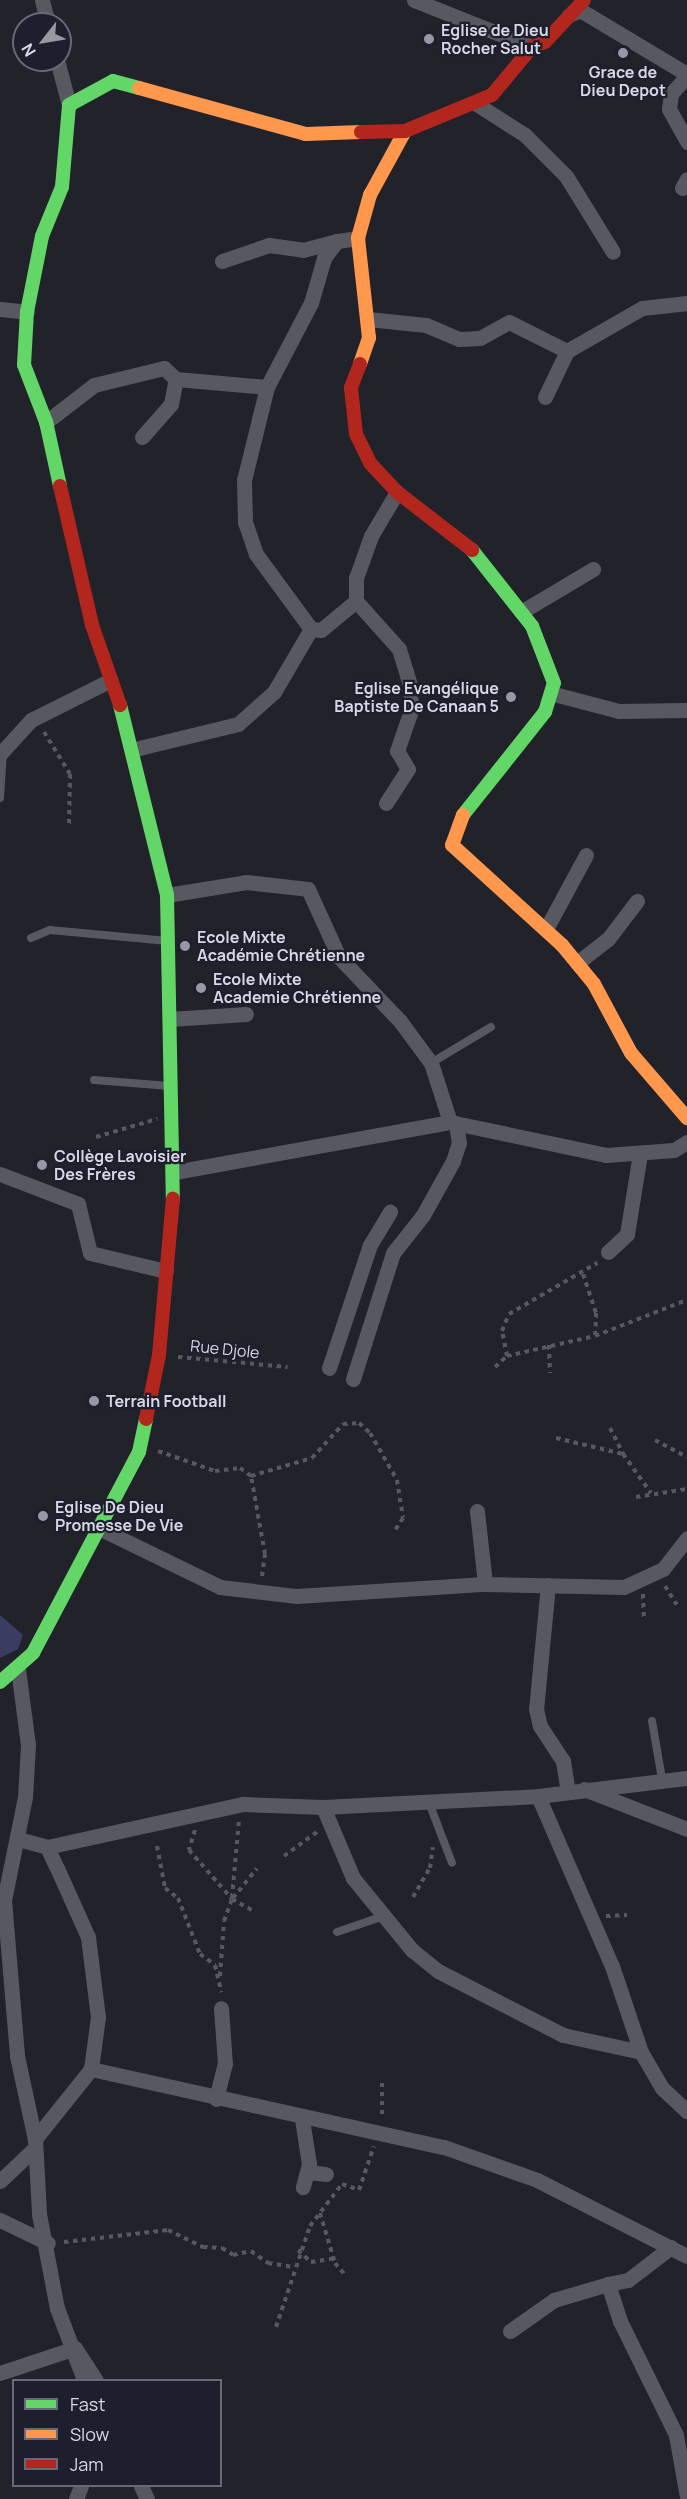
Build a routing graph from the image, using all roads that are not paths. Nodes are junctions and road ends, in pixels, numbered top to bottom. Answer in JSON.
{"nodes":[{"id":1,"x":414,"y":0,"type":"edge"},
{"id":2,"x":585,"y":0,"type":"edge"},
{"id":3,"x":569,"y":15,"type":"junction"},
{"id":4,"x":532,"y":47,"type":"junction"},
{"id":5,"x":60,"y":72,"type":"edge"},
{"id":6,"x":687,"y":75,"type":"edge"},
{"id":7,"x":475,"y":103,"type":"junction"},
{"id":8,"x":69,"y":105,"type":"junction"},
{"id":9,"x":405,"y":131,"type":"junction"},
{"id":10,"x":687,"y":142,"type":"edge"},
{"id":11,"x":358,"y":238,"type":"junction"},
{"id":12,"x":337,"y":242,"type":"junction"},
{"id":13,"x":613,"y":252,"type":"dead end"},
{"id":14,"x":222,"y":261,"type":"dead end"},
{"id":15,"x":687,"y":303,"type":"edge"},
{"id":16,"x":0,"y":309,"type":"edge"},
{"id":17,"x":27,"y":312,"type":"junction"},
{"id":18,"x":368,"y":319,"type":"junction"},
{"id":19,"x":567,"y":351,"type":"junction"},
{"id":20,"x":176,"y":379,"type":"junction"},
{"id":21,"x":267,"y":387,"type":"junction"},
{"id":22,"x":545,"y":398,"type":"dead end"},
{"id":23,"x":46,"y":422,"type":"junction"},
{"id":24,"x":142,"y":437,"type":"dead end"},
{"id":25,"x":397,"y":492,"type":"junction"},
{"id":26,"x":593,"y":569,"type":"dead end"},
{"id":27,"x":356,"y":601,"type":"junction"},
{"id":28,"x":521,"y":612,"type":"junction"},
{"id":29,"x":311,"y":629,"type":"junction"},
{"id":30,"x":111,"y":680,"type":"junction"},
{"id":31,"x":554,"y":694,"type":"junction"},
{"id":32,"x":687,"y":710,"type":"edge"},
{"id":33,"x":135,"y":749,"type":"junction"},
{"id":34,"x":2,"y":752,"type":"edge"},
{"id":35,"x":0,"y":798,"type":"edge"},
{"id":36,"x":386,"y":803,"type":"dead end"},
{"id":37,"x":586,"y":855,"type":"dead end"},
{"id":38,"x":167,"y":895,"type":"junction"},
{"id":39,"x":637,"y":901,"type":"dead end"},
{"id":40,"x":546,"y":929,"type":"junction"},
{"id":41,"x":31,"y":938,"type":"dead end"},
{"id":42,"x":168,"y":941,"type":"junction"},
{"id":43,"x":577,"y":963,"type":"junction"},
{"id":44,"x":246,"y":1014,"type":"dead end"},
{"id":45,"x":170,"y":1019,"type":"junction"},
{"id":46,"x":491,"y":1027,"type":"dead end"},
{"id":47,"x":431,"y":1063,"type":"junction"},
{"id":48,"x":94,"y":1080,"type":"dead end"},
{"id":49,"x":172,"y":1086,"type":"junction"},
{"id":50,"x":687,"y":1118,"type":"edge"},
{"id":51,"x":453,"y":1122,"type":"junction"},
{"id":52,"x":687,"y":1142,"type":"edge"},
{"id":53,"x":640,"y":1154,"type":"junction"},
{"id":54,"x":175,"y":1172,"type":"junction"},
{"id":55,"x":0,"y":1174,"type":"edge"},
{"id":56,"x":390,"y":1212,"type":"dead end"},
{"id":57,"x":608,"y":1252,"type":"road end"},
{"id":58,"x":166,"y":1271,"type":"junction"},
{"id":59,"x":329,"y":1368,"type":"dead end"},
{"id":60,"x":353,"y":1379,"type":"dead end"},
{"id":61,"x":477,"y":1511,"type":"dead end"},
{"id":62,"x":101,"y":1529,"type":"junction"},
{"id":63,"x":687,"y":1538,"type":"edge"},
{"id":64,"x":485,"y":1584,"type":"junction"},
{"id":65,"x":548,"y":1585,"type":"junction"},
{"id":66,"x":18,"y":1669,"type":"junction"},
{"id":67,"x":0,"y":1682,"type":"edge"},
{"id":68,"x":652,"y":1721,"type":"dead end"},
{"id":69,"x":687,"y":1778,"type":"edge"},
{"id":70,"x":662,"y":1779,"type":"junction"},
{"id":71,"x":584,"y":1789,"type":"junction"},
{"id":72,"x":568,"y":1792,"type":"junction"},
{"id":73,"x":538,"y":1796,"type":"junction"},
{"id":74,"x":428,"y":1800,"type":"junction"},
{"id":75,"x":325,"y":1813,"type":"junction"},
{"id":76,"x":687,"y":1829,"type":"edge"},
{"id":77,"x":18,"y":1839,"type":"junction"},
{"id":78,"x":46,"y":1847,"type":"junction"},
{"id":79,"x":452,"y":1863,"type":"dead end"},
{"id":80,"x":384,"y":1916,"type":"junction"},
{"id":81,"x":337,"y":1932,"type":"dead end"},
{"id":82,"x":221,"y":2008,"type":"road end"},
{"id":83,"x":641,"y":2052,"type":"junction"},
{"id":84,"x":91,"y":2068,"type":"junction"},
{"id":85,"x":216,"y":2099,"type":"junction"},
{"id":86,"x":687,"y":2111,"type":"edge"},
{"id":87,"x":303,"y":2119,"type":"junction"},
{"id":88,"x":35,"y":2144,"type":"junction"},
{"id":89,"x":326,"y":2174,"type":"dead end"},
{"id":90,"x":0,"y":2181,"type":"edge"},
{"id":91,"x":0,"y":2220,"type":"edge"},
{"id":92,"x":48,"y":2243,"type":"junction"},
{"id":93,"x":671,"y":2247,"type":"junction"},
{"id":94,"x":687,"y":2256,"type":"edge"},
{"id":95,"x":608,"y":2284,"type":"junction"},
{"id":96,"x":510,"y":2331,"type":"dead end"},
{"id":97,"x":75,"y":2348,"type":"junction"},
{"id":98,"x":0,"y":2373,"type":"edge"},
{"id":99,"x":84,"y":2379,"type":"edge"},
{"id":100,"x":95,"y":2379,"type":"edge"},
{"id":101,"x":687,"y":2497,"type":"edge"}],
"edges":[{"from":1,"to":4,"type":"street"},
{"from":2,"to":3,"type":"street"},
{"from":3,"to":4,"type":"street"},
{"from":3,"to":6,"type":"street"},
{"from":4,"to":7,"type":"street"},
{"from":5,"to":8,"type":"street"},
{"from":6,"to":10,"type":"street"},
{"from":7,"to":9,"type":"street"},
{"from":7,"to":13,"type":"street"},
{"from":8,"to":9,"type":"street"},
{"from":8,"to":17,"type":"street"},
{"from":9,"to":11,"type":"street"},
{"from":11,"to":12,"type":"street"},
{"from":11,"to":18,"type":"street"},
{"from":12,"to":14,"type":"street"},
{"from":12,"to":21,"type":"street"},
{"from":15,"to":19,"type":"street"},
{"from":16,"to":17,"type":"street"},
{"from":17,"to":23,"type":"street"},
{"from":18,"to":19,"type":"street"},
{"from":18,"to":25,"type":"street"},
{"from":19,"to":22,"type":"street"},
{"from":20,"to":21,"type":"street"},
{"from":20,"to":23,"type":"street"},
{"from":20,"to":24,"type":"street"},
{"from":21,"to":29,"type":"street"},
{"from":23,"to":30,"type":"street"},
{"from":25,"to":27,"type":"street"},
{"from":25,"to":28,"type":"street"},
{"from":26,"to":28,"type":"street"},
{"from":27,"to":29,"type":"street"},
{"from":27,"to":36,"type":"street"},
{"from":28,"to":31,"type":"street"},
{"from":29,"to":33,"type":"street"},
{"from":30,"to":33,"type":"street"},
{"from":30,"to":34,"type":"street"},
{"from":31,"to":32,"type":"street"},
{"from":31,"to":40,"type":"street"},
{"from":33,"to":38,"type":"street"},
{"from":34,"to":35,"type":"lane"},
{"from":37,"to":40,"type":"street"},
{"from":38,"to":42,"type":"street"},
{"from":38,"to":47,"type":"street"},
{"from":39,"to":43,"type":"street"},
{"from":40,"to":43,"type":"street"},
{"from":41,"to":42,"type":"lane"},
{"from":42,"to":45,"type":"street"},
{"from":43,"to":50,"type":"street"},
{"from":44,"to":45,"type":"street"},
{"from":45,"to":49,"type":"street"},
{"from":46,"to":47,"type":"lane"},
{"from":47,"to":51,"type":"street"},
{"from":48,"to":49,"type":"lane"},
{"from":49,"to":54,"type":"street"},
{"from":51,"to":53,"type":"street"},
{"from":51,"to":54,"type":"street"},
{"from":51,"to":60,"type":"street"},
{"from":52,"to":53,"type":"street"},
{"from":53,"to":57,"type":"street"},
{"from":54,"to":58,"type":"street"},
{"from":55,"to":58,"type":"street"},
{"from":56,"to":59,"type":"street"},
{"from":58,"to":62,"type":"street"},
{"from":61,"to":64,"type":"street"},
{"from":62,"to":64,"type":"street"},
{"from":62,"to":66,"type":"street"},
{"from":63,"to":65,"type":"street"},
{"from":64,"to":65,"type":"street"},
{"from":65,"to":72,"type":"street"},
{"from":66,"to":67,"type":"street"},
{"from":66,"to":77,"type":"street"},
{"from":68,"to":70,"type":"lane"},
{"from":69,"to":70,"type":"street"},
{"from":70,"to":71,"type":"street"},
{"from":71,"to":72,"type":"street"},
{"from":71,"to":76,"type":"street"},
{"from":72,"to":73,"type":"street"},
{"from":73,"to":74,"type":"street"},
{"from":73,"to":83,"type":"street"},
{"from":74,"to":75,"type":"street"},
{"from":74,"to":79,"type":"lane"},
{"from":75,"to":78,"type":"street"},
{"from":75,"to":80,"type":"street"},
{"from":77,"to":78,"type":"street"},
{"from":77,"to":88,"type":"street"},
{"from":78,"to":84,"type":"street"},
{"from":80,"to":81,"type":"lane"},
{"from":80,"to":83,"type":"street"},
{"from":82,"to":85,"type":"street"},
{"from":83,"to":86,"type":"street"},
{"from":84,"to":85,"type":"street"},
{"from":84,"to":88,"type":"street"},
{"from":85,"to":87,"type":"street"},
{"from":87,"to":89,"type":"street"},
{"from":87,"to":93,"type":"street"},
{"from":88,"to":90,"type":"street"},
{"from":88,"to":92,"type":"street"},
{"from":91,"to":92,"type":"street"},
{"from":92,"to":97,"type":"street"},
{"from":93,"to":94,"type":"street"},
{"from":93,"to":95,"type":"street"},
{"from":95,"to":96,"type":"street"},
{"from":95,"to":101,"type":"street"},
{"from":97,"to":98,"type":"street"},
{"from":97,"to":99,"type":"street"},
{"from":97,"to":100,"type":"street"}]}
